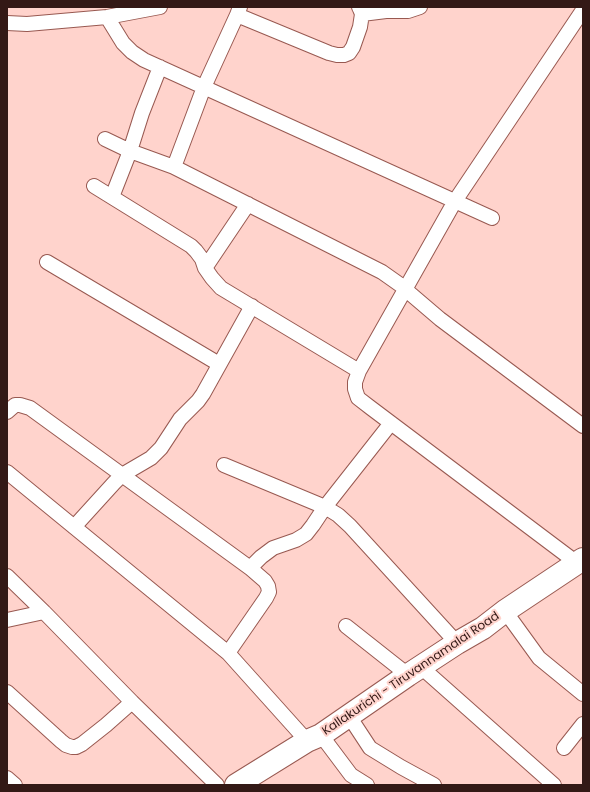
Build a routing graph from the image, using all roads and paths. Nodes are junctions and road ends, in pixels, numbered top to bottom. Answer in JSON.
{"nodes":[{"id":1,"x":160,"y":7,"type":"edge"},
{"id":2,"x":420,"y":7,"type":"edge"},
{"id":3,"x":583,"y":10,"type":"edge"},
{"id":4,"x":238,"y":11,"type":"edge"},
{"id":5,"x":360,"y":11,"type":"edge"},
{"id":6,"x":108,"y":17,"type":"junction"},
{"id":7,"x":7,"y":23,"type":"edge"},
{"id":8,"x":160,"y":67,"type":"junction"},
{"id":9,"x":204,"y":87,"type":"junction"},
{"id":10,"x":105,"y":139,"type":"dead end"},
{"id":11,"x":130,"y":151,"type":"junction"},
{"id":12,"x":174,"y":167,"type":"junction"},
{"id":13,"x":94,"y":186,"type":"dead end"},
{"id":14,"x":112,"y":197,"type":"junction"},
{"id":15,"x":455,"y":201,"type":"junction"},
{"id":16,"x":248,"y":204,"type":"junction"},
{"id":17,"x":492,"y":218,"type":"dead end"},
{"id":18,"x":47,"y":262,"type":"dead end"},
{"id":19,"x":205,"y":268,"type":"junction"},
{"id":20,"x":405,"y":289,"type":"junction"},
{"id":21,"x":252,"y":306,"type":"junction"},
{"id":22,"x":219,"y":364,"type":"junction"},
{"id":23,"x":359,"y":371,"type":"junction"},
{"id":24,"x":7,"y":412,"type":"edge"},
{"id":25,"x":391,"y":423,"type":"junction"},
{"id":26,"x":583,"y":426,"type":"edge"},
{"id":27,"x":224,"y":464,"type":"dead end"},
{"id":28,"x":7,"y":472,"type":"edge"},
{"id":29,"x":122,"y":475,"type":"junction"},
{"id":30,"x":324,"y":507,"type":"junction"},
{"id":31,"x":74,"y":527,"type":"junction"},
{"id":32,"x":580,"y":561,"type":"edge"},
{"id":33,"x":250,"y":568,"type":"junction"},
{"id":34,"x":7,"y":576,"type":"edge"},
{"id":35,"x":505,"y":611,"type":"junction"},
{"id":36,"x":44,"y":612,"type":"junction"},
{"id":37,"x":7,"y":620,"type":"edge"},
{"id":38,"x":346,"y":626,"type":"dead end"},
{"id":39,"x":457,"y":643,"type":"junction"},
{"id":40,"x":228,"y":653,"type":"junction"},
{"id":41,"x":415,"y":671,"type":"junction"},
{"id":42,"x":7,"y":692,"type":"edge"},
{"id":43,"x":583,"y":694,"type":"edge"},
{"id":44,"x":132,"y":702,"type":"junction"},
{"id":45,"x":349,"y":716,"type":"junction"},
{"id":46,"x":583,"y":724,"type":"edge"},
{"id":47,"x":314,"y":738,"type":"junction"},
{"id":48,"x":564,"y":748,"type":"dead end"},
{"id":49,"x":7,"y":778,"type":"edge"},
{"id":50,"x":15,"y":785,"type":"edge"},
{"id":51,"x":217,"y":785,"type":"edge"},
{"id":52,"x":236,"y":785,"type":"edge"},
{"id":53,"x":367,"y":785,"type":"edge"},
{"id":54,"x":434,"y":785,"type":"edge"},
{"id":55,"x":554,"y":785,"type":"edge"}],
"edges":[{"from":1,"to":6,"type":"street"},
{"from":2,"to":5,"type":"street"},
{"from":3,"to":15,"type":"street"},
{"from":4,"to":5,"type":"street"},
{"from":4,"to":9,"type":"street"},
{"from":6,"to":7,"type":"street"},
{"from":6,"to":8,"type":"street"},
{"from":8,"to":9,"type":"street"},
{"from":8,"to":11,"type":"street"},
{"from":9,"to":12,"type":"street"},
{"from":9,"to":15,"type":"street"},
{"from":10,"to":11,"type":"street"},
{"from":11,"to":12,"type":"street"},
{"from":11,"to":14,"type":"street"},
{"from":12,"to":16,"type":"street"},
{"from":13,"to":14,"type":"street"},
{"from":14,"to":19,"type":"street"},
{"from":15,"to":17,"type":"street"},
{"from":15,"to":20,"type":"street"},
{"from":16,"to":19,"type":"street"},
{"from":16,"to":20,"type":"street"},
{"from":18,"to":22,"type":"street"},
{"from":19,"to":21,"type":"street"},
{"from":20,"to":23,"type":"street"},
{"from":20,"to":26,"type":"street"},
{"from":21,"to":22,"type":"street"},
{"from":21,"to":23,"type":"street"},
{"from":22,"to":29,"type":"street"},
{"from":23,"to":25,"type":"street"},
{"from":24,"to":29,"type":"street"},
{"from":25,"to":30,"type":"street"},
{"from":25,"to":32,"type":"street"},
{"from":27,"to":30,"type":"street"},
{"from":28,"to":31,"type":"street"},
{"from":29,"to":31,"type":"street"},
{"from":29,"to":33,"type":"street"},
{"from":30,"to":33,"type":"street"},
{"from":30,"to":39,"type":"street"},
{"from":31,"to":40,"type":"street"},
{"from":32,"to":35,"type":"highway","name":"Kallakurichi - Tiruvannamalai Road"},
{"from":33,"to":40,"type":"street"},
{"from":34,"to":36,"type":"street"},
{"from":35,"to":39,"type":"highway","name":"Kallakurichi - Tiruvannamalai Road"},
{"from":35,"to":43,"type":"street"},
{"from":36,"to":37,"type":"street"},
{"from":36,"to":44,"type":"street"},
{"from":38,"to":41,"type":"street"},
{"from":39,"to":41,"type":"highway","name":"Kallakurichi - Tiruvannamalai Road"},
{"from":40,"to":47,"type":"street"},
{"from":41,"to":45,"type":"highway","name":"Kallakurichi - Tiruvannamalai Road"},
{"from":41,"to":55,"type":"street"},
{"from":42,"to":44,"type":"street"},
{"from":44,"to":51,"type":"street"},
{"from":45,"to":47,"type":"highway","name":"Kallakurichi - Tiruvannamalai Road"},
{"from":45,"to":54,"type":"street"},
{"from":46,"to":48,"type":"street"},
{"from":47,"to":52,"type":"highway","name":"Kallakurichi - Tiruvannamalai Road"},
{"from":47,"to":53,"type":"street"},
{"from":49,"to":50,"type":"street"}]}
